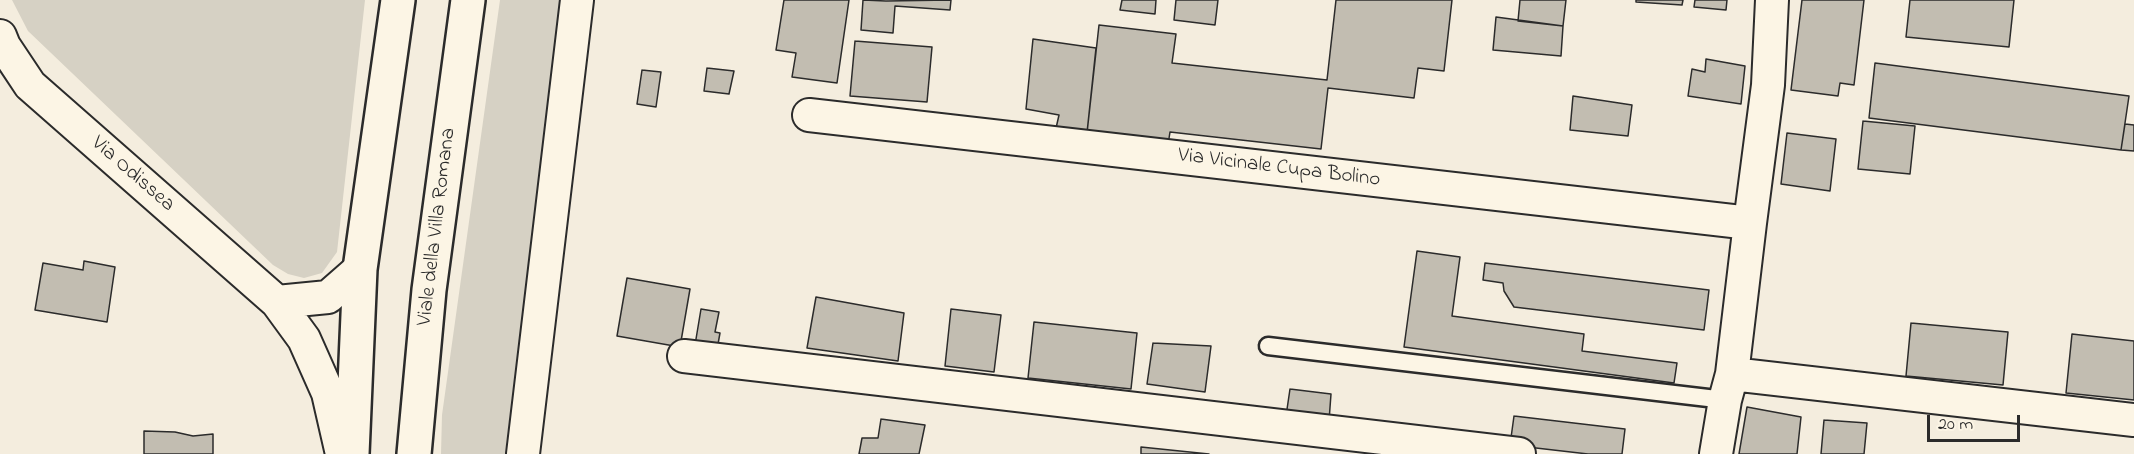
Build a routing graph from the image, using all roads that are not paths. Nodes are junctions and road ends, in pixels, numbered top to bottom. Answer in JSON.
{"nodes":[{"id":1,"x":398,"y":0,"type":"edge"},
{"id":2,"x":468,"y":0,"type":"edge"},
{"id":3,"x":577,"y":0,"type":"edge"},
{"id":4,"x":1772,"y":0,"type":"edge"},
{"id":5,"x":0,"y":36,"type":"edge"},
{"id":6,"x":809,"y":114,"type":"dead end"},
{"id":7,"x":1750,"y":223,"type":"junction"},
{"id":8,"x":360,"y":268,"type":"junction"},
{"id":9,"x":277,"y":302,"type":"junction"},
{"id":10,"x":1268,"y":346,"type":"dead end"},
{"id":11,"x":684,"y":356,"type":"dead end"},
{"id":12,"x":716,"y":378,"type":"dead end"},
{"id":13,"x":1729,"y":387,"type":"junction"},
{"id":14,"x":2134,"y":420,"type":"edge"},
{"id":15,"x":342,"y":454,"type":"edge"},
{"id":16,"x":352,"y":454,"type":"edge"},
{"id":17,"x":414,"y":454,"type":"edge"},
{"id":18,"x":523,"y":454,"type":"edge"},
{"id":19,"x":1352,"y":454,"type":"edge"},
{"id":20,"x":1519,"y":454,"type":"edge"},
{"id":21,"x":1716,"y":454,"type":"edge"}],
"edges":[{"from":1,"to":8,"type":"main road"},
{"from":2,"to":17,"type":"main road","name":"Viale della Villa Romana"},
{"from":3,"to":18,"type":"street"},
{"from":4,"to":7,"type":"street"},
{"from":5,"to":9,"type":"street","name":"Via Odissea"},
{"from":6,"to":7,"type":"street","name":"Via Vicinale Cupa Bolino"},
{"from":7,"to":13,"type":"street"},
{"from":8,"to":9,"type":"street"},
{"from":8,"to":16,"type":"main road"},
{"from":9,"to":15,"type":"street","name":"Via Odissea"},
{"from":10,"to":13,"type":"lane"},
{"from":11,"to":20,"type":"street"},
{"from":12,"to":19,"type":"street"},
{"from":13,"to":14,"type":"street"},
{"from":13,"to":21,"type":"street"}]}
